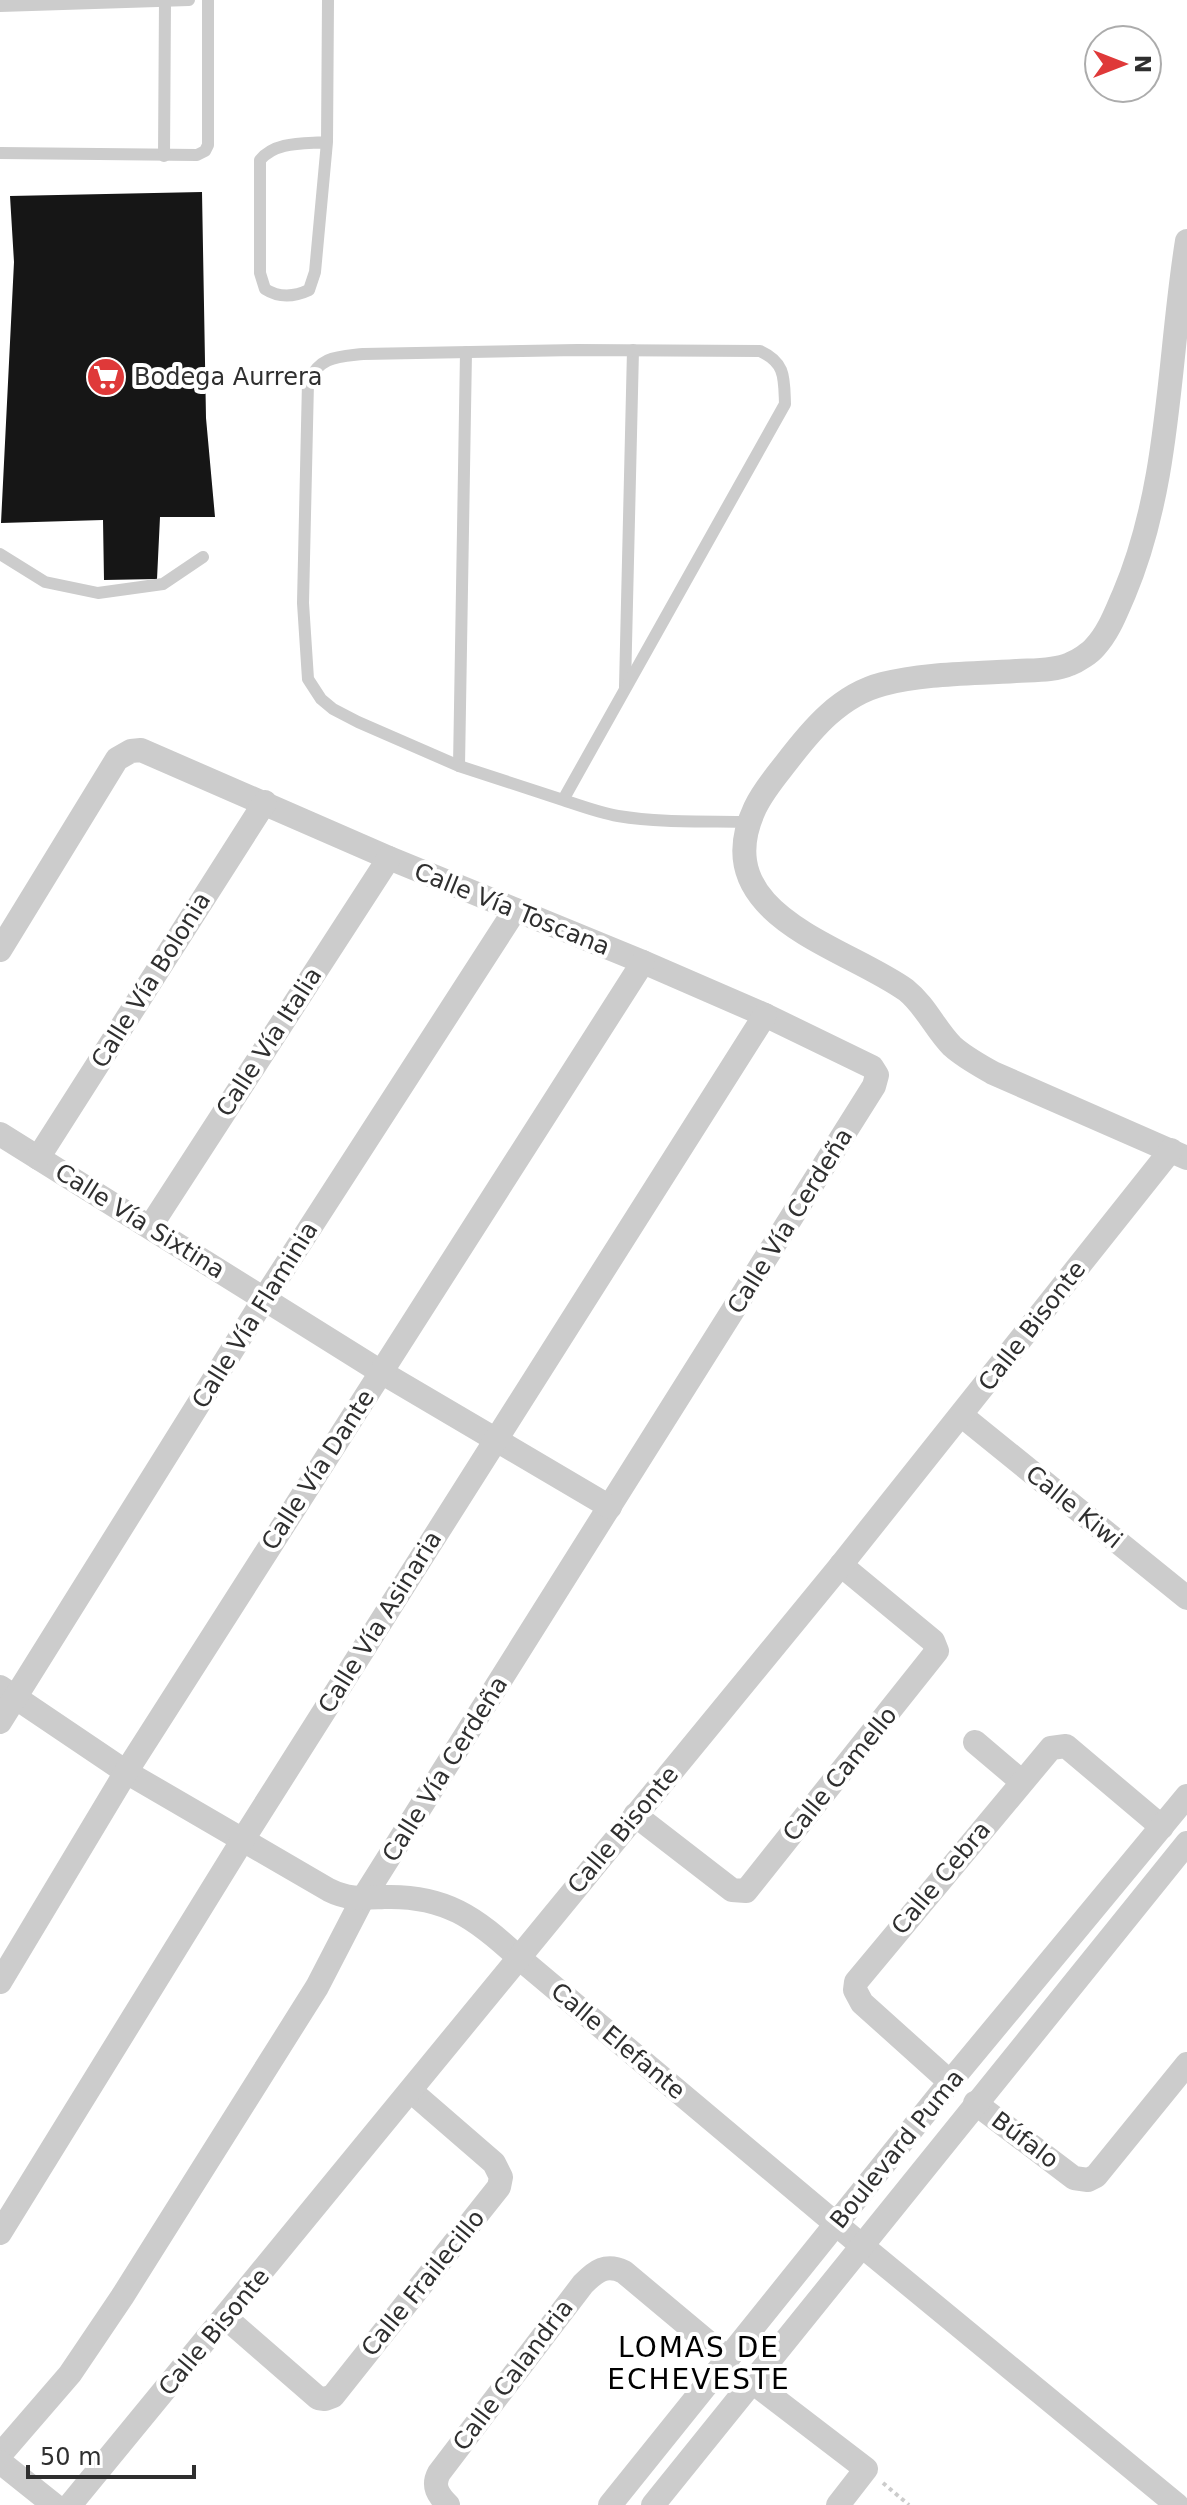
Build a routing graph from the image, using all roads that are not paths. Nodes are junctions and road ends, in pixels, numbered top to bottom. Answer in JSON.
{"nodes":[{"id":1,"x":189,"y":0,"type":"edge"},
{"id":2,"x":208,"y":0,"type":"edge"},
{"id":3,"x":328,"y":0,"type":"edge"},
{"id":4,"x":165,"y":1,"type":"edge"},
{"id":5,"x":0,"y":6,"type":"edge"},
{"id":6,"x":327,"y":142,"type":"junction"},
{"id":7,"x":0,"y":153,"type":"edge"},
{"id":8,"x":164,"y":156,"type":"junction"},
{"id":9,"x":1187,"y":241,"type":"edge"},
{"id":10,"x":633,"y":350,"type":"junction"},
{"id":11,"x":466,"y":352,"type":"junction"},
{"id":12,"x":0,"y":554,"type":"edge"},
{"id":13,"x":203,"y":557,"type":"dead end"},
{"id":14,"x":625,"y":690,"type":"junction"},
{"id":15,"x":459,"y":766,"type":"junction"},
{"id":16,"x":563,"y":800,"type":"junction"},
{"id":17,"x":265,"y":802,"type":"junction"},
{"id":18,"x":750,"y":822,"type":"junction"},
{"id":19,"x":389,"y":858,"type":"junction"},
{"id":20,"x":515,"y":910,"type":"junction"},
{"id":21,"x":0,"y":950,"type":"edge"},
{"id":22,"x":643,"y":962,"type":"junction"},
{"id":23,"x":765,"y":1015,"type":"junction"},
{"id":24,"x":877,"y":1075,"type":"joint"},
{"id":25,"x":0,"y":1134,"type":"edge"},
{"id":26,"x":1179,"y":1154,"type":"edge"},
{"id":27,"x":38,"y":1158,"type":"junction"},
{"id":28,"x":150,"y":1227,"type":"junction"},
{"id":29,"x":264,"y":1299,"type":"junction"},
{"id":30,"x":381,"y":1372,"type":"junction"},
{"id":31,"x":961,"y":1415,"type":"junction"},
{"id":32,"x":495,"y":1438,"type":"junction"},
{"id":33,"x":610,"y":1507,"type":"junction"},
{"id":34,"x":841,"y":1565,"type":"junction"},
{"id":35,"x":1187,"y":1598,"type":"edge"},
{"id":36,"x":8,"y":1692,"type":"edge"},
{"id":37,"x":0,"y":1722,"type":"edge"},
{"id":38,"x":975,"y":1742,"type":"dead end"},
{"id":39,"x":126,"y":1772,"type":"junction"},
{"id":40,"x":1021,"y":1781,"type":"junction"},
{"id":41,"x":1187,"y":1796,"type":"edge"},
{"id":42,"x":635,"y":1815,"type":"junction"},
{"id":43,"x":1162,"y":1827,"type":"junction"},
{"id":44,"x":242,"y":1841,"type":"junction"},
{"id":45,"x":1187,"y":1844,"type":"edge"},
{"id":46,"x":362,"y":1900,"type":"junction"},
{"id":47,"x":518,"y":1957,"type":"junction"},
{"id":48,"x":0,"y":1982,"type":"edge"},
{"id":49,"x":1187,"y":2064,"type":"edge"},
{"id":50,"x":950,"y":2082,"type":"junction"},
{"id":51,"x":412,"y":2092,"type":"junction"},
{"id":52,"x":975,"y":2103,"type":"junction"},
{"id":53,"x":837,"y":2223,"type":"junction"},
{"id":54,"x":0,"y":2233,"type":"edge"},
{"id":55,"x":861,"y":2245,"type":"junction"},
{"id":56,"x":226,"y":2318,"type":"junction"},
{"id":57,"x":728,"y":2359,"type":"junction"},
{"id":58,"x":751,"y":2381,"type":"junction"},
{"id":59,"x":0,"y":2455,"type":"edge"},
{"id":60,"x":0,"y":2462,"type":"edge"},
{"id":61,"x":442,"y":2498,"type":"edge"},
{"id":62,"x":54,"y":2505,"type":"edge"},
{"id":63,"x":70,"y":2505,"type":"edge"},
{"id":64,"x":610,"y":2505,"type":"edge"},
{"id":65,"x":653,"y":2505,"type":"edge"},
{"id":66,"x":838,"y":2505,"type":"edge"},
{"id":67,"x":1177,"y":2505,"type":"edge"}],
"edges":[{"from":1,"to":4,"type":"lane"},
{"from":2,"to":8,"type":"lane"},
{"from":3,"to":6,"type":"lane"},
{"from":4,"to":5,"type":"lane"},
{"from":4,"to":8,"type":"lane"},
{"from":6,"to":6,"type":"lane"},
{"from":7,"to":8,"type":"lane"},
{"from":9,"to":18,"type":"street"},
{"from":10,"to":11,"type":"lane"},
{"from":10,"to":14,"type":"lane"},
{"from":10,"to":14,"type":"lane"},
{"from":11,"to":15,"type":"lane"},
{"from":11,"to":15,"type":"lane"},
{"from":12,"to":13,"type":"lane"},
{"from":14,"to":16,"type":"lane"},
{"from":15,"to":16,"type":"lane"},
{"from":16,"to":18,"type":"lane"},
{"from":17,"to":19,"type":"street","name":"Calle Vía Toscana"},
{"from":17,"to":21,"type":"street","name":"Calle Vía Toscana"},
{"from":17,"to":27,"type":"street","name":"Calle Vía Bolonia"},
{"from":18,"to":26,"type":"street"},
{"from":19,"to":20,"type":"street","name":"Calle Vía Toscana"},
{"from":19,"to":28,"type":"street","name":"Calle Vía Italia"},
{"from":20,"to":22,"type":"street","name":"Calle Vía Toscana"},
{"from":20,"to":29,"type":"street","name":"Calle Vía Flaminia"},
{"from":22,"to":23,"type":"street","name":"Calle Vía Toscana"},
{"from":22,"to":30,"type":"street","name":"Calle Vía Dante"},
{"from":23,"to":24,"type":"street","name":"Calle Vía Toscana"},
{"from":23,"to":32,"type":"street","name":"Calle Vía Asinaria"},
{"from":24,"to":33,"type":"street","name":"Calle Vía Cerdeña"},
{"from":25,"to":27,"type":"street","name":"Calle Vía Sixtina"},
{"from":26,"to":31,"type":"street","name":"Calle Bisonte"},
{"from":27,"to":28,"type":"street","name":"Calle Vía Sixtina"},
{"from":28,"to":29,"type":"street","name":"Calle Vía Sixtina"},
{"from":29,"to":30,"type":"street","name":"Calle Vía Sixtina"},
{"from":29,"to":36,"type":"street","name":"Calle Vía Flaminia"},
{"from":30,"to":32,"type":"street","name":"Calle Vía Sixtina"},
{"from":30,"to":39,"type":"street","name":"Calle Vía Dante"},
{"from":31,"to":34,"type":"street","name":"Calle Bisonte"},
{"from":31,"to":35,"type":"street","name":"Calle Kiwi"},
{"from":32,"to":33,"type":"street","name":"Calle Vía Sixtina"},
{"from":32,"to":44,"type":"street","name":"Calle Vía Asinaria"},
{"from":33,"to":46,"type":"street","name":"Calle Vía Cerdeña"},
{"from":34,"to":42,"type":"street","name":"Calle Bisonte"},
{"from":34,"to":42,"type":"street","name":"Calle Camello"},
{"from":36,"to":37,"type":"street","name":"Calle Vía Flaminia"},
{"from":36,"to":39,"type":"street","name":"Calle Elefante"},
{"from":38,"to":40,"type":"street"},
{"from":39,"to":44,"type":"street","name":"Calle Elefante"},
{"from":39,"to":48,"type":"street","name":"Calle Vía Dante"},
{"from":40,"to":43,"type":"street","name":"Calle Cebra"},
{"from":40,"to":50,"type":"street","name":"Calle Cebra"},
{"from":41,"to":43,"type":"street","name":"Boulevard Puma"},
{"from":42,"to":47,"type":"street","name":"Calle Bisonte"},
{"from":43,"to":50,"type":"street","name":"Boulevard Puma"},
{"from":44,"to":46,"type":"street","name":"Calle Elefante"},
{"from":44,"to":54,"type":"street","name":"Calle Vía Asinaria"},
{"from":45,"to":52,"type":"street","name":"Boulevard Puma"},
{"from":46,"to":47,"type":"street","name":"Calle Elefante"},
{"from":46,"to":59,"type":"street","name":"Calle Vía Cerdeña"},
{"from":47,"to":51,"type":"street","name":"Calle Bisonte"},
{"from":47,"to":53,"type":"street","name":"Calle Elefante"},
{"from":49,"to":52,"type":"street","name":"Búfalo"},
{"from":50,"to":53,"type":"street","name":"Boulevard Puma"},
{"from":51,"to":56,"type":"street","name":"Calle Bisonte"},
{"from":51,"to":56,"type":"street","name":"Calle Frailecillo"},
{"from":52,"to":55,"type":"street","name":"Boulevard Puma"},
{"from":53,"to":55,"type":"street","name":"Calle Elefante"},
{"from":53,"to":57,"type":"street","name":"Boulevard Puma"},
{"from":55,"to":58,"type":"street","name":"Boulevard Puma"},
{"from":55,"to":67,"type":"street","name":"Calle Elefante"},
{"from":56,"to":63,"type":"street","name":"Calle Bisonte"},
{"from":57,"to":61,"type":"street","name":"Calle Calandria"},
{"from":57,"to":64,"type":"street","name":"Boulevard Puma"},
{"from":58,"to":65,"type":"street","name":"Boulevard Puma"},
{"from":58,"to":66,"type":"street"},
{"from":60,"to":62,"type":"street"}]}
